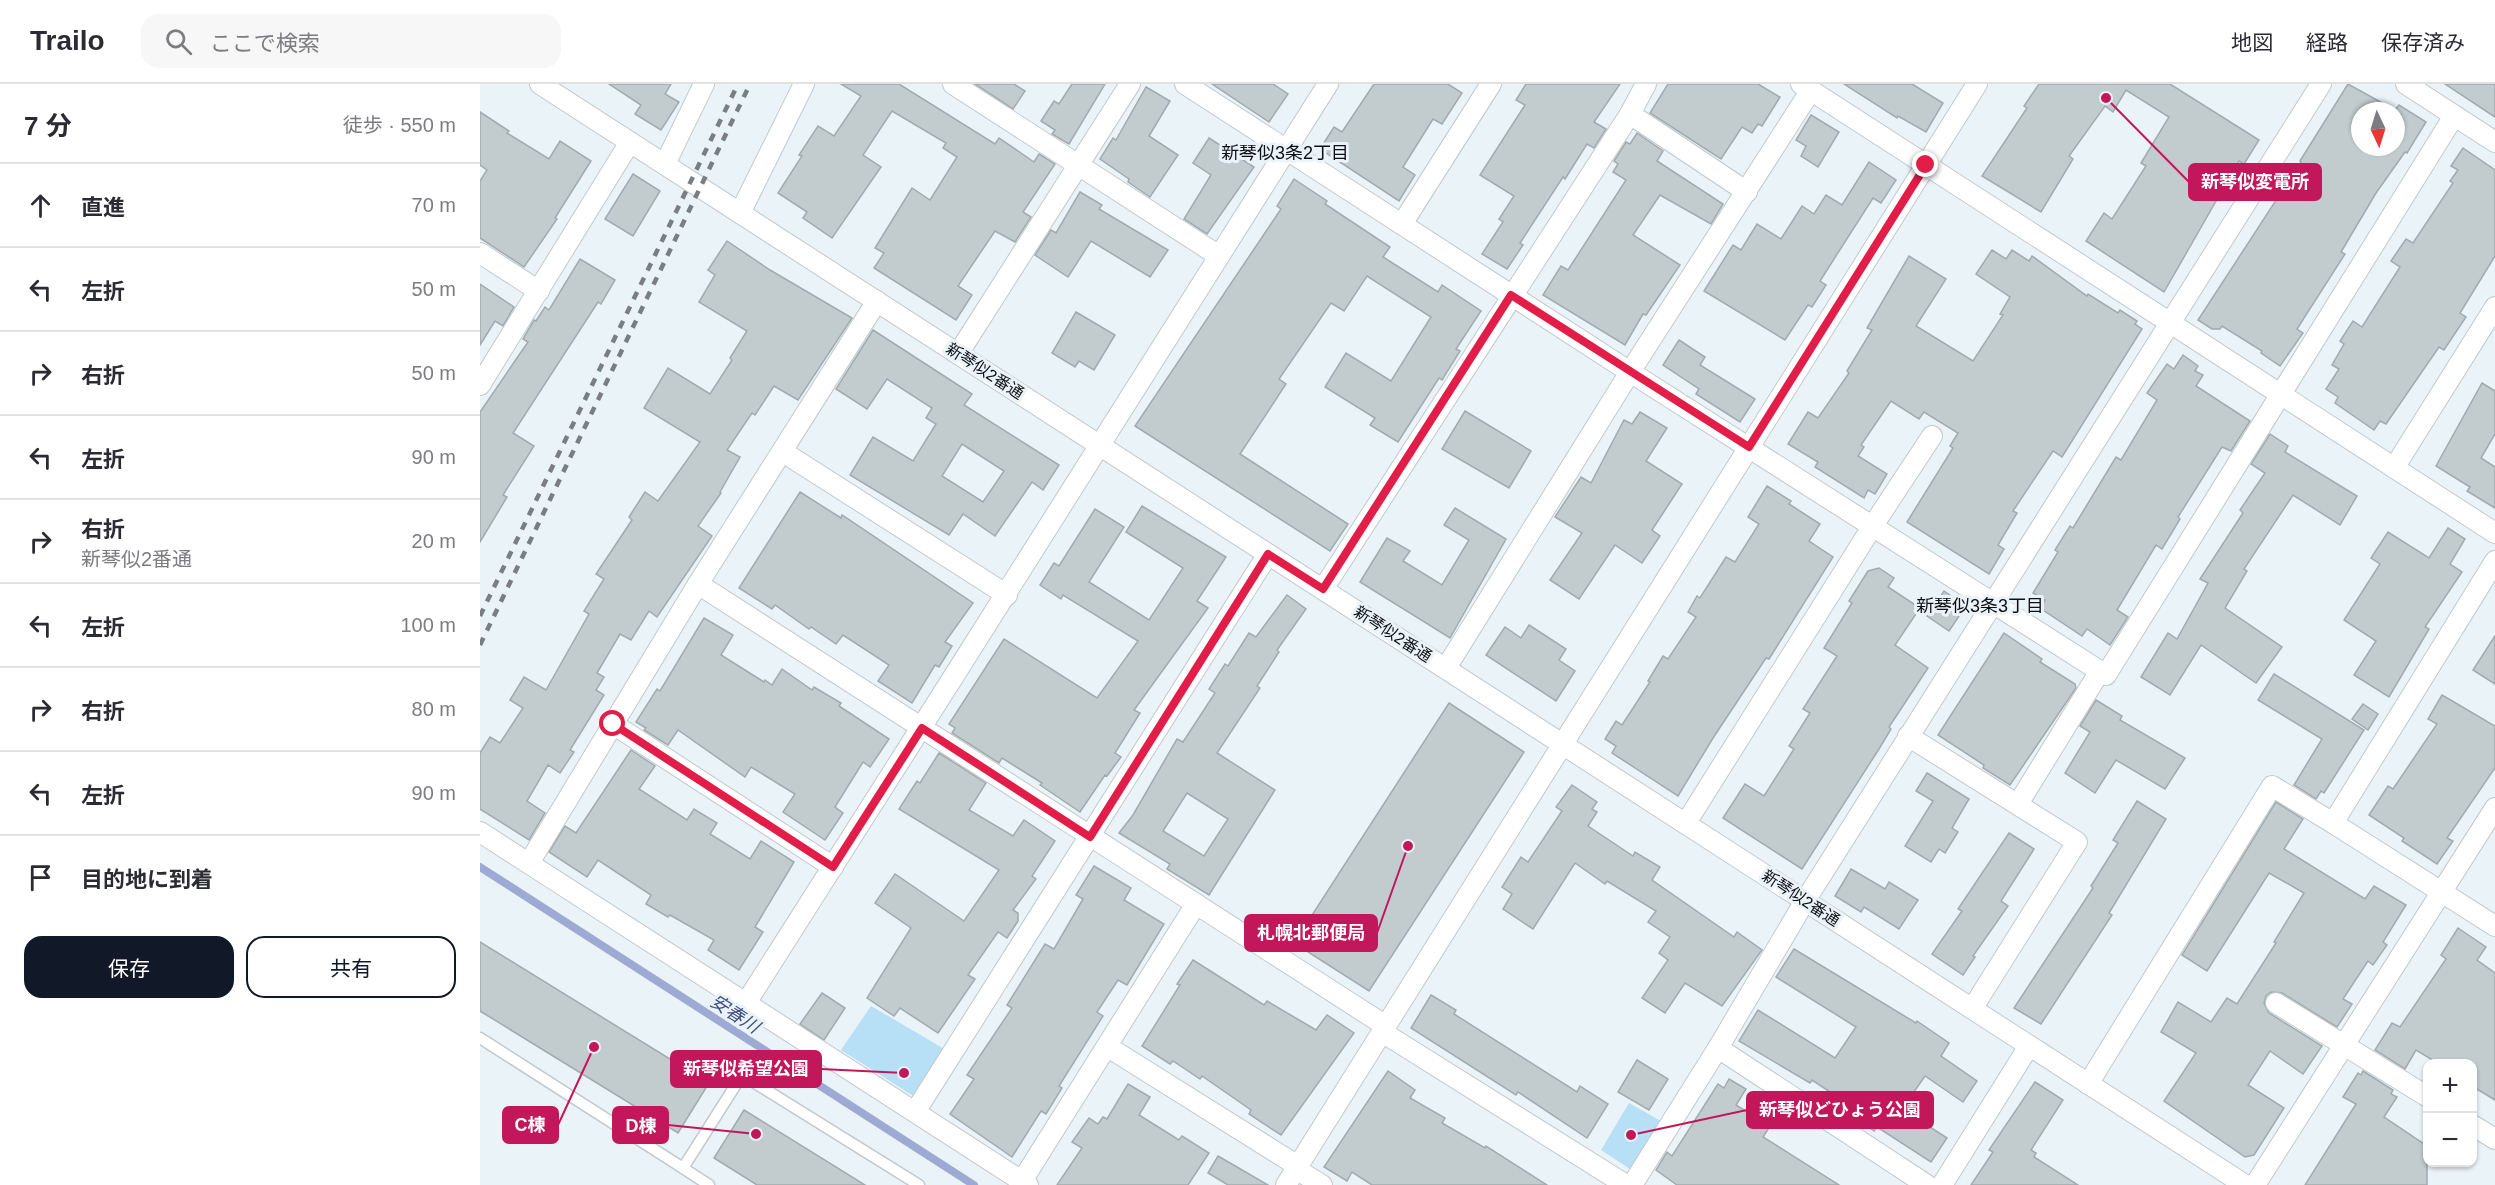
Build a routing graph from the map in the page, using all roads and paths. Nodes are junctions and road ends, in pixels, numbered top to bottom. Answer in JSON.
{"nodes":[{"id":1,"x":541,"y":84,"type":"edge"},
{"id":2,"x":704,"y":84,"type":"edge"},
{"id":3,"x":804,"y":84,"type":"edge"},
{"id":4,"x":953,"y":84,"type":"edge"},
{"id":5,"x":1130,"y":84,"type":"edge"},
{"id":6,"x":1185,"y":84,"type":"edge"},
{"id":7,"x":1328,"y":84,"type":"edge"},
{"id":8,"x":1491,"y":84,"type":"edge"},
{"id":9,"x":1647,"y":84,"type":"edge"},
{"id":10,"x":1977,"y":84,"type":"edge"},
{"id":11,"x":2321,"y":84,"type":"edge"},
{"id":12,"x":2406,"y":84,"type":"edge"},
{"id":13,"x":1806,"y":87,"type":"edge"},
{"id":14,"x":1630,"y":114,"type":"junction"},
{"id":15,"x":2454,"y":116,"type":"junction"},
{"id":16,"x":630,"y":142,"type":"junction"},
{"id":17,"x":2495,"y":142,"type":"edge"},
{"id":18,"x":1287,"y":148,"type":"junction"},
{"id":19,"x":665,"y":164,"type":"junction"},
{"id":20,"x":1926,"y":165,"type":"junction"},
{"id":21,"x":1078,"y":166,"type":"junction"},
{"id":22,"x":1747,"y":192,"type":"junction"},
{"id":23,"x":740,"y":213,"type":"junction"},
{"id":24,"x":1402,"y":224,"type":"junction"},
{"id":25,"x":480,"y":253,"type":"edge"},
{"id":26,"x":1219,"y":256,"type":"junction"},
{"id":27,"x":539,"y":291,"type":"junction"},
{"id":28,"x":1511,"y":295,"type":"junction"},
{"id":29,"x":877,"y":301,"type":"junction"},
{"id":30,"x":2495,"y":307,"type":"edge"},
{"id":31,"x":2169,"y":322,"type":"junction"},
{"id":32,"x":958,"y":354,"type":"junction"},
{"id":33,"x":1630,"y":372,"type":"junction"},
{"id":34,"x":480,"y":385,"type":"edge"},
{"id":35,"x":2282,"y":395,"type":"junction"},
{"id":36,"x":1932,"y":436,"type":"dead end"},
{"id":37,"x":1099,"y":444,"type":"junction"},
{"id":38,"x":1749,"y":447,"type":"junction"},
{"id":39,"x":783,"y":452,"type":"junction"},
{"id":40,"x":2394,"y":468,"type":"junction"},
{"id":41,"x":1872,"y":527,"type":"junction"},
{"id":42,"x":2495,"y":533,"type":"edge"},
{"id":43,"x":1268,"y":554,"type":"junction"},
{"id":44,"x":2495,"y":561,"type":"edge"},
{"id":45,"x":698,"y":584,"type":"junction"},
{"id":46,"x":1323,"y":589,"type":"junction"},
{"id":47,"x":1007,"y":595,"type":"junction"},
{"id":48,"x":1992,"y":604,"type":"junction"},
{"id":49,"x":1446,"y":668,"type":"junction"},
{"id":50,"x":2100,"y":671,"type":"junction"},
{"id":51,"x":613,"y":724,"type":"junction"},
{"id":52,"x":922,"y":728,"type":"junction"},
{"id":53,"x":1908,"y":736,"type":"junction"},
{"id":54,"x":1563,"y":744,"type":"junction"},
{"id":55,"x":2018,"y":804,"type":"junction"},
{"id":56,"x":2495,"y":808,"type":"edge"},
{"id":57,"x":2333,"y":823,"type":"junction"},
{"id":58,"x":1686,"y":824,"type":"junction"},
{"id":59,"x":480,"y":832,"type":"edge"},
{"id":60,"x":1090,"y":837,"type":"junction"},
{"id":61,"x":529,"y":863,"type":"junction"},
{"id":62,"x":833,"y":867,"type":"junction"},
{"id":63,"x":2442,"y":891,"type":"junction"},
{"id":64,"x":1805,"y":901,"type":"junction"},
{"id":65,"x":1196,"y":904,"type":"junction"},
{"id":66,"x":2495,"y":926,"type":"edge"},
{"id":67,"x":746,"y":1003,"type":"junction"},
{"id":68,"x":2276,"y":1003,"type":"dead end"},
{"id":69,"x":1972,"y":1009,"type":"junction"},
{"id":70,"x":1384,"y":1029,"type":"junction"},
{"id":71,"x":480,"y":1038,"type":"edge"},
{"id":72,"x":2345,"y":1044,"type":"junction"},
{"id":73,"x":2029,"y":1046,"type":"junction"},
{"id":74,"x":1108,"y":1047,"type":"junction"},
{"id":75,"x":1718,"y":1048,"type":"junction"},
{"id":76,"x":2088,"y":1084,"type":"junction"},
{"id":77,"x":2423,"y":1093,"type":"edge"},
{"id":78,"x":915,"y":1112,"type":"junction"},
{"id":79,"x":2477,"y":1128,"type":"edge"},
{"id":80,"x":2495,"y":1139,"type":"edge"},
{"id":81,"x":683,"y":1168,"type":"junction"},
{"id":82,"x":1294,"y":1173,"type":"edge"},
{"id":83,"x":1025,"y":1183,"type":"edge"},
{"id":84,"x":709,"y":1185,"type":"edge"},
{"id":85,"x":920,"y":1185,"type":"edge"},
{"id":86,"x":1322,"y":1185,"type":"edge"},
{"id":87,"x":1626,"y":1185,"type":"edge"},
{"id":88,"x":1632,"y":1185,"type":"edge"},
{"id":89,"x":1927,"y":1185,"type":"edge"},
{"id":90,"x":1942,"y":1185,"type":"edge"},
{"id":91,"x":2245,"y":1185,"type":"edge"},
{"id":92,"x":2255,"y":1185,"type":"edge"}],
"edges":[{"from":1,"to":16,"type":"street","name":"新琴似2番通"},
{"from":2,"to":19,"type":"street"},
{"from":3,"to":23,"type":"street"},
{"from":4,"to":21,"type":"street"},
{"from":5,"to":21,"type":"street"},
{"from":6,"to":18,"type":"street"},
{"from":7,"to":18,"type":"street"},
{"from":8,"to":24,"type":"street"},
{"from":9,"to":14,"type":"street"},
{"from":10,"to":20,"type":"street"},
{"from":11,"to":31,"type":"street"},
{"from":12,"to":15,"type":"street"},
{"from":13,"to":20,"type":"street"},
{"from":13,"to":22,"type":"street"},
{"from":14,"to":22,"type":"street"},
{"from":14,"to":28,"type":"street"},
{"from":15,"to":17,"type":"street"},
{"from":15,"to":35,"type":"street"},
{"from":16,"to":19,"type":"street","name":"新琴似2番通"},
{"from":16,"to":27,"type":"street"},
{"from":18,"to":24,"type":"street"},
{"from":18,"to":26,"type":"street"},
{"from":19,"to":23,"type":"street","name":"新琴似2番通"},
{"from":20,"to":31,"type":"street"},
{"from":20,"to":38,"type":"street"},
{"from":21,"to":26,"type":"street"},
{"from":21,"to":32,"type":"street"},
{"from":22,"to":33,"type":"street"},
{"from":23,"to":29,"type":"street","name":"新琴似2番通"},
{"from":24,"to":28,"type":"street"},
{"from":25,"to":27,"type":"street"},
{"from":26,"to":37,"type":"street"},
{"from":27,"to":34,"type":"street"},
{"from":28,"to":33,"type":"street"},
{"from":28,"to":46,"type":"street"},
{"from":29,"to":32,"type":"street","name":"新琴似2番通"},
{"from":29,"to":39,"type":"street"},
{"from":30,"to":40,"type":"street"},
{"from":31,"to":35,"type":"street"},
{"from":31,"to":48,"type":"street"},
{"from":32,"to":37,"type":"street","name":"新琴似2番通"},
{"from":33,"to":38,"type":"street"},
{"from":33,"to":49,"type":"street"},
{"from":35,"to":40,"type":"street"},
{"from":35,"to":50,"type":"street"},
{"from":36,"to":41,"type":"street"},
{"from":37,"to":43,"type":"street","name":"新琴似2番通"},
{"from":37,"to":47,"type":"street"},
{"from":38,"to":41,"type":"street"},
{"from":38,"to":54,"type":"street"},
{"from":39,"to":45,"type":"street"},
{"from":39,"to":47,"type":"street"},
{"from":40,"to":42,"type":"street"},
{"from":41,"to":48,"type":"street"},
{"from":41,"to":58,"type":"street"},
{"from":43,"to":46,"type":"street","name":"新琴似2番通"},
{"from":43,"to":60,"type":"street"},
{"from":44,"to":57,"type":"street"},
{"from":45,"to":51,"type":"street"},
{"from":45,"to":52,"type":"street"},
{"from":46,"to":49,"type":"street","name":"新琴似2番通"},
{"from":47,"to":52,"type":"street"},
{"from":48,"to":50,"type":"street"},
{"from":48,"to":53,"type":"street"},
{"from":49,"to":54,"type":"street","name":"新琴似2番通"},
{"from":50,"to":55,"type":"street"},
{"from":51,"to":61,"type":"street"},
{"from":51,"to":62,"type":"street"},
{"from":52,"to":60,"type":"street"},
{"from":52,"to":62,"type":"street"},
{"from":53,"to":55,"type":"street"},
{"from":53,"to":64,"type":"street"},
{"from":54,"to":58,"type":"street","name":"新琴似2番通"},
{"from":54,"to":70,"type":"street"},
{"from":55,"to":69,"type":"street"},
{"from":56,"to":63,"type":"street"},
{"from":57,"to":63,"type":"street"},
{"from":57,"to":76,"type":"street"},
{"from":58,"to":64,"type":"street","name":"新琴似2番通"},
{"from":59,"to":61,"type":"street"},
{"from":60,"to":65,"type":"street"},
{"from":60,"to":78,"type":"street"},
{"from":61,"to":67,"type":"street"},
{"from":62,"to":67,"type":"street"},
{"from":63,"to":66,"type":"street"},
{"from":63,"to":72,"type":"street"},
{"from":64,"to":69,"type":"street","name":"新琴似2番通"},
{"from":64,"to":75,"type":"street"},
{"from":65,"to":70,"type":"street"},
{"from":65,"to":74,"type":"street"},
{"from":67,"to":78,"type":"street"},
{"from":68,"to":72,"type":"street"},
{"from":69,"to":73,"type":"street","name":"新琴似2番通"},
{"from":70,"to":82,"type":"street"},
{"from":70,"to":87,"type":"street"},
{"from":71,"to":81,"type":"lane"},
{"from":72,"to":77,"type":"street"},
{"from":72,"to":92,"type":"street"},
{"from":73,"to":76,"type":"street","name":"新琴似2番通"},
{"from":73,"to":90,"type":"street"},
{"from":74,"to":82,"type":"street"},
{"from":74,"to":83,"type":"street"},
{"from":75,"to":88,"type":"street"},
{"from":75,"to":89,"type":"street"},
{"from":76,"to":91,"type":"street","name":"新琴似2番通"},
{"from":78,"to":83,"type":"street"},
{"from":79,"to":80,"type":"street"},
{"from":81,"to":84,"type":"lane"},
{"from":81,"to":85,"type":"lane"},
{"from":82,"to":86,"type":"street"}]}
